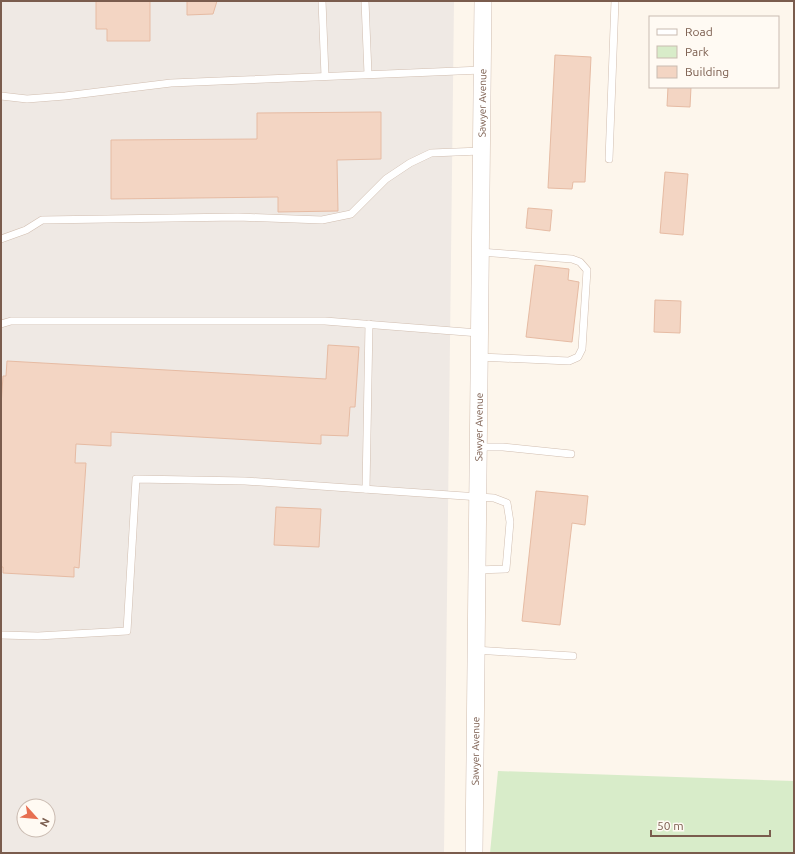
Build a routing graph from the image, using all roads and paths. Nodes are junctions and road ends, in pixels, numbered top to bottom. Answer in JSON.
{"nodes":[{"id":1,"x":322,"y":1,"type":"edge"},
{"id":2,"x":365,"y":1,"type":"edge"},
{"id":3,"x":483,"y":1,"type":"edge"},
{"id":4,"x":615,"y":1,"type":"edge"},
{"id":5,"x":482,"y":70,"type":"junction"},
{"id":6,"x":368,"y":74,"type":"junction"},
{"id":7,"x":325,"y":76,"type":"junction"},
{"id":8,"x":1,"y":96,"type":"edge"},
{"id":9,"x":481,"y":151,"type":"junction"},
{"id":10,"x":609,"y":159,"type":"dead end"},
{"id":11,"x":1,"y":239,"type":"edge"},
{"id":12,"x":480,"y":252,"type":"junction"},
{"id":13,"x":1,"y":324,"type":"edge"},
{"id":14,"x":369,"y":324,"type":"junction"},
{"id":15,"x":479,"y":333,"type":"junction"},
{"id":16,"x":479,"y":357,"type":"junction"},
{"id":17,"x":478,"y":447,"type":"junction"},
{"id":18,"x":572,"y":454,"type":"dead end"},
{"id":19,"x":366,"y":489,"type":"junction"},
{"id":20,"x":477,"y":496,"type":"junction"},
{"id":21,"x":476,"y":570,"type":"junction"},
{"id":22,"x":1,"y":635,"type":"edge"},
{"id":23,"x":475,"y":650,"type":"junction"},
{"id":24,"x":573,"y":656,"type":"dead end"},
{"id":25,"x":474,"y":853,"type":"edge"}],
"edges":[{"from":1,"to":7,"type":"lane"},
{"from":2,"to":6,"type":"lane"},
{"from":3,"to":5,"type":"street","name":"Sawyer Avenue"},
{"from":4,"to":10,"type":"lane"},
{"from":5,"to":6,"type":"lane"},
{"from":5,"to":9,"type":"street","name":"Sawyer Avenue"},
{"from":6,"to":7,"type":"lane"},
{"from":7,"to":8,"type":"lane"},
{"from":9,"to":11,"type":"lane"},
{"from":9,"to":12,"type":"street","name":"Sawyer Avenue"},
{"from":12,"to":15,"type":"street","name":"Sawyer Avenue"},
{"from":12,"to":16,"type":"lane"},
{"from":13,"to":14,"type":"lane"},
{"from":14,"to":15,"type":"lane"},
{"from":14,"to":19,"type":"lane"},
{"from":15,"to":16,"type":"street","name":"Sawyer Avenue"},
{"from":16,"to":17,"type":"street","name":"Sawyer Avenue"},
{"from":17,"to":18,"type":"lane"},
{"from":17,"to":20,"type":"street","name":"Sawyer Avenue"},
{"from":19,"to":20,"type":"lane"},
{"from":19,"to":22,"type":"lane"},
{"from":20,"to":21,"type":"street","name":"Sawyer Avenue"},
{"from":20,"to":21,"type":"lane"},
{"from":21,"to":23,"type":"street","name":"Sawyer Avenue"},
{"from":23,"to":24,"type":"lane"},
{"from":23,"to":25,"type":"street","name":"Sawyer Avenue"}]}
